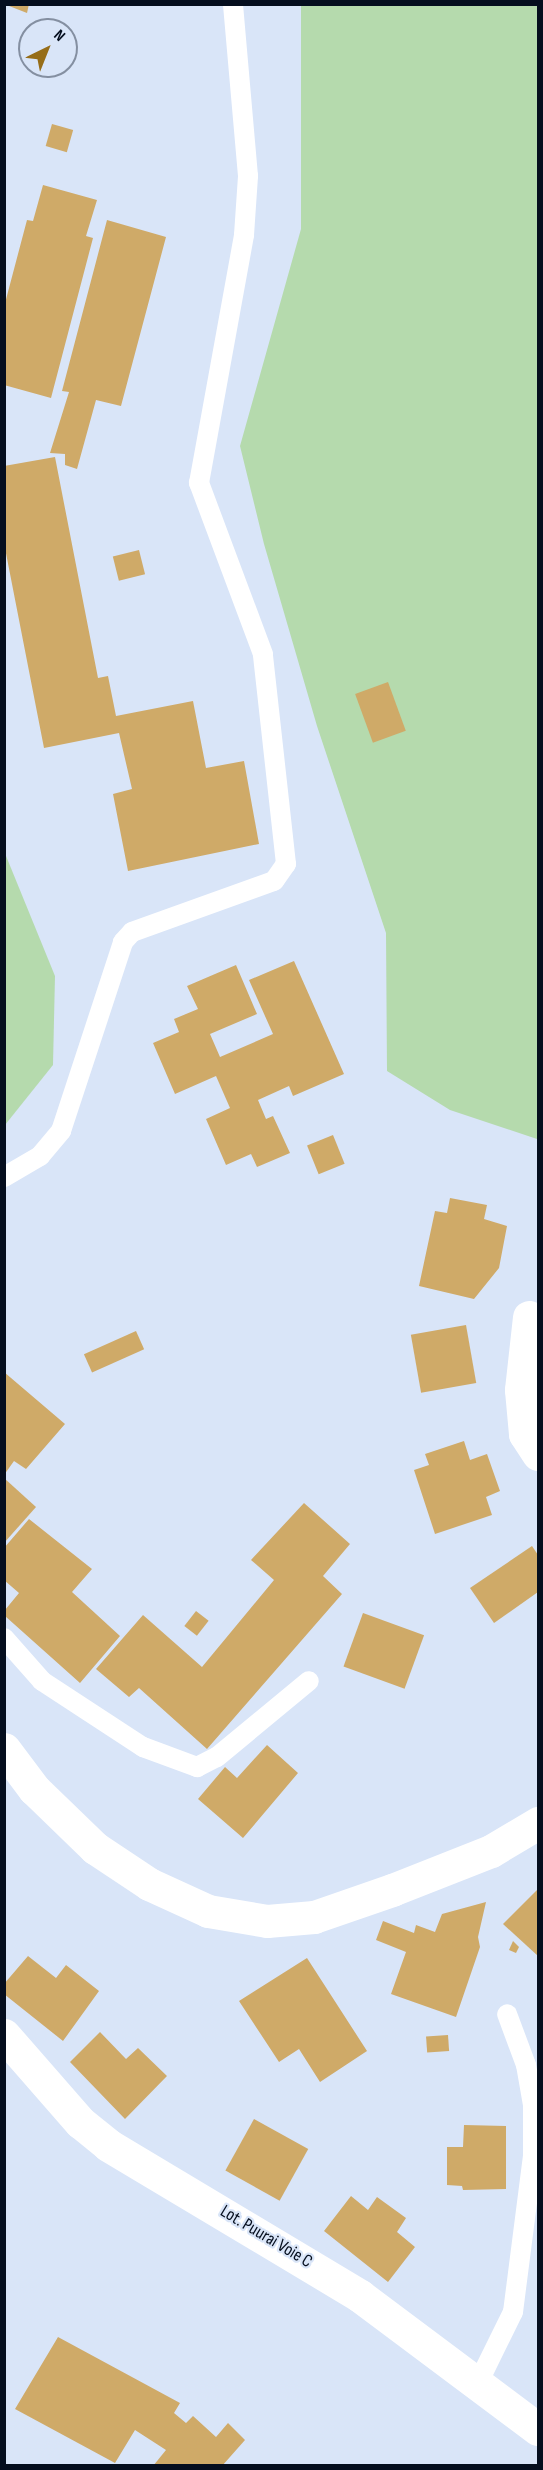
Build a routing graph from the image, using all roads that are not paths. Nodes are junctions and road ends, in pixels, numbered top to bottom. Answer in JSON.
{"nodes":[{"id":1,"x":233,"y":4,"type":"edge"},
{"id":2,"x":4,"y":1177,"type":"edge"},
{"id":3,"x":529,"y":1317,"type":"dead end"},
{"id":4,"x":538,"y":1454,"type":"edge"},
{"id":5,"x":4,"y":1638,"type":"edge"},
{"id":6,"x":309,"y":1681,"type":"dead end"},
{"id":7,"x":4,"y":1749,"type":"edge"},
{"id":8,"x":538,"y":1823,"type":"edge"},
{"id":9,"x":507,"y":2013,"type":"dead end"},
{"id":10,"x":4,"y":2035,"type":"edge"},
{"id":11,"x":478,"y":2383,"type":"junction"},
{"id":12,"x":538,"y":2429,"type":"edge"}],
"edges":[{"from":1,"to":2,"type":"lane"},
{"from":3,"to":4,"type":"street"},
{"from":5,"to":6,"type":"lane"},
{"from":7,"to":8,"type":"street"},
{"from":9,"to":11,"type":"lane"},
{"from":10,"to":11,"type":"street","name":"Lot. Puurai Voie C"},
{"from":11,"to":12,"type":"street","name":"Lot. Puurai Voie C"}]}
